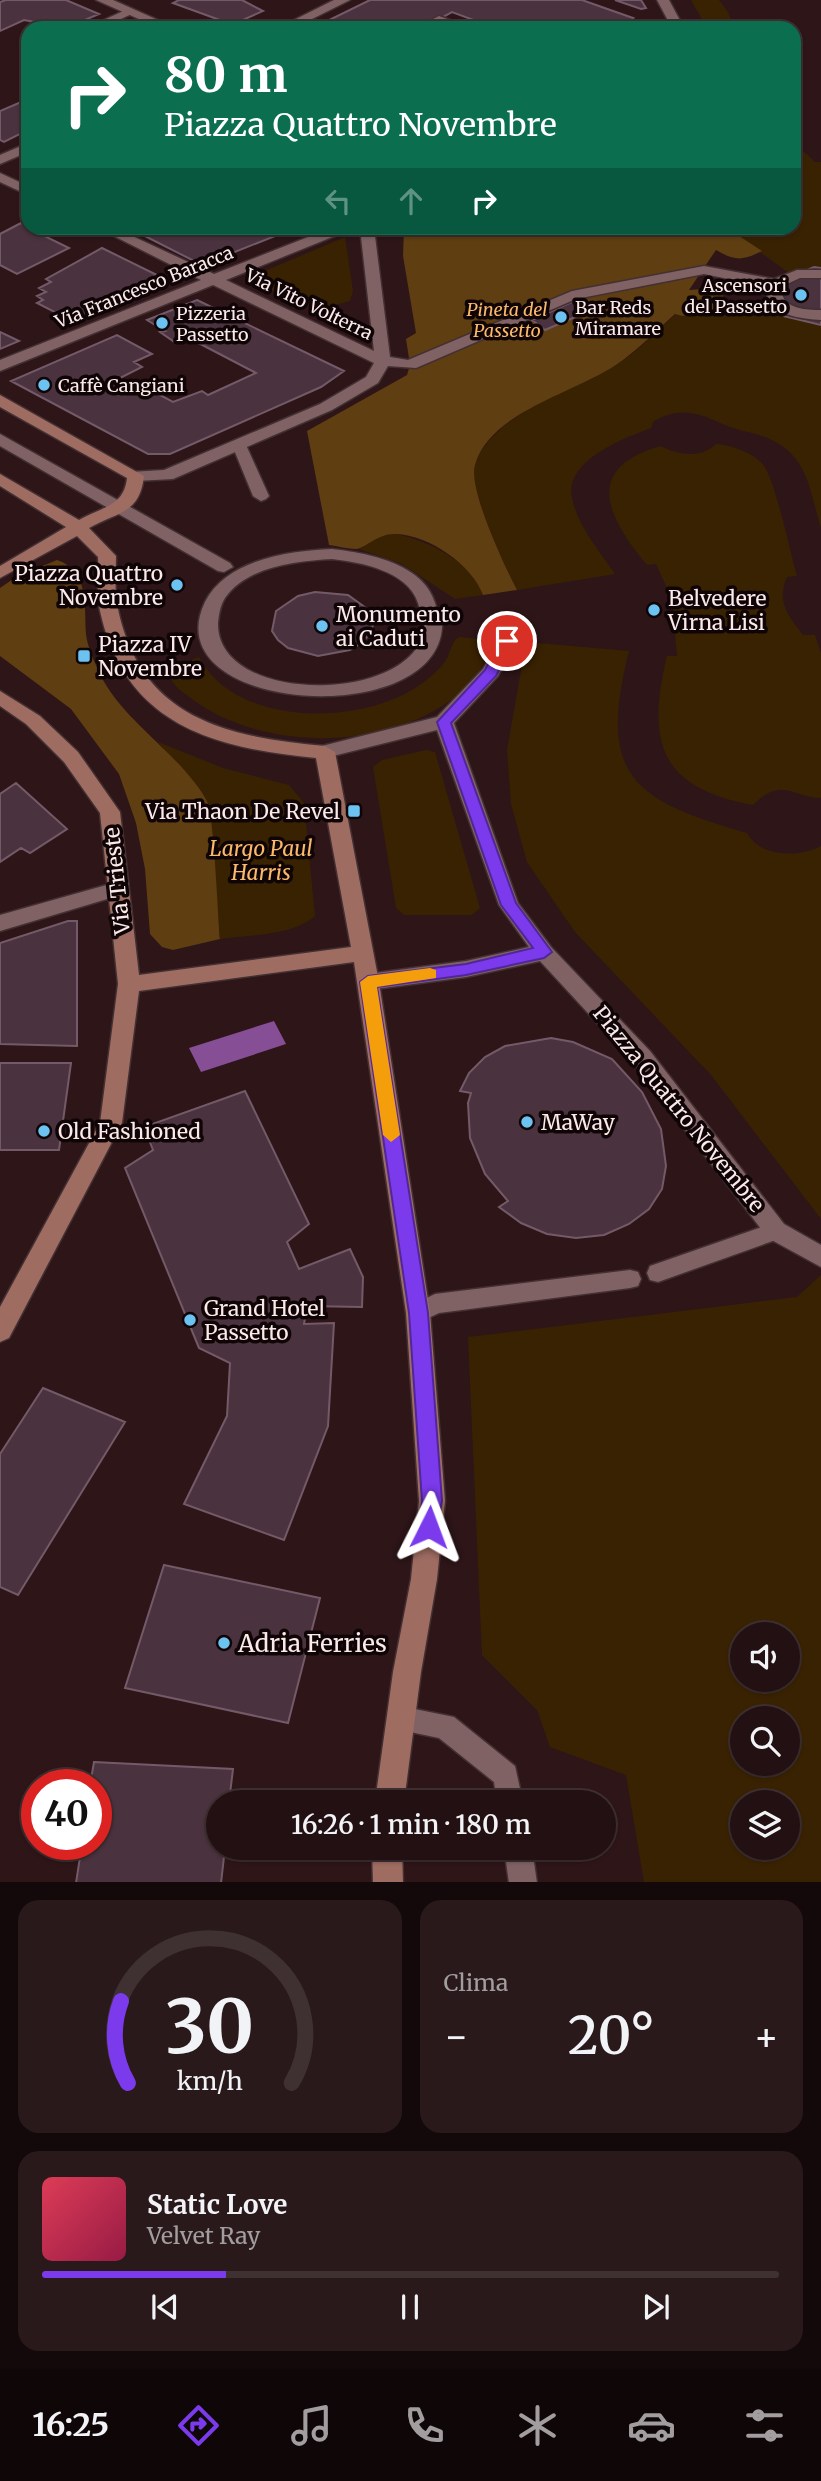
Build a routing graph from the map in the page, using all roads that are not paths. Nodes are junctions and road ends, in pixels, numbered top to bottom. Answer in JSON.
{"nodes":[{"id":1,"x":103,"y":0,"type":"edge"},
{"id":2,"x":344,"y":0,"type":"edge"},
{"id":3,"x":663,"y":0,"type":"edge"},
{"id":4,"x":130,"y":11,"type":"junction"},
{"id":5,"x":439,"y":19,"type":"dead end"},
{"id":6,"x":108,"y":21,"type":"edge"},
{"id":7,"x":154,"y":21,"type":"edge"},
{"id":8,"x":299,"y":21,"type":"edge"},
{"id":9,"x":444,"y":21,"type":"edge"},
{"id":10,"x":674,"y":21,"type":"edge"},
{"id":11,"x":21,"y":150,"type":"edge"},
{"id":12,"x":0,"y":160,"type":"edge"},
{"id":13,"x":0,"y":177,"type":"edge"},
{"id":14,"x":21,"y":188,"type":"edge"},
{"id":15,"x":120,"y":235,"type":"edge"},
{"id":16,"x":324,"y":235,"type":"edge"},
{"id":17,"x":368,"y":235,"type":"edge"},
{"id":18,"x":821,"y":274,"type":"edge"},
{"id":19,"x":212,"y":279,"type":"junction"},
{"id":20,"x":776,"y":284,"type":"junction"},
{"id":21,"x":821,"y":315,"type":"edge"},
{"id":22,"x":383,"y":361,"type":"junction"},
{"id":23,"x":0,"y":366,"type":"edge"},
{"id":24,"x":0,"y":400,"type":"edge"},
{"id":25,"x":0,"y":439,"type":"edge"},
{"id":26,"x":239,"y":445,"type":"junction"},
{"id":27,"x":136,"y":476,"type":"junction"},
{"id":28,"x":0,"y":480,"type":"edge"},
{"id":29,"x":261,"y":495,"type":"dead end"},
{"id":30,"x":121,"y":508,"type":"junction"},
{"id":31,"x":78,"y":527,"type":"junction"},
{"id":32,"x":224,"y":568,"type":"dead end"},
{"id":33,"x":0,"y":573,"type":"edge"},
{"id":34,"x":429,"y":640,"type":"joint"},
{"id":35,"x":507,"y":641,"type":"dead end"},
{"id":36,"x":0,"y":697,"type":"edge"},
{"id":37,"x":444,"y":722,"type":"junction"},
{"id":38,"x":325,"y":752,"type":"junction"},
{"id":39,"x":117,"y":889,"type":"junction"},
{"id":40,"x":0,"y":923,"type":"edge"},
{"id":41,"x":544,"y":952,"type":"junction"},
{"id":42,"x":362,"y":953,"type":"junction"},
{"id":43,"x":368,"y":982,"type":"junction"},
{"id":44,"x":129,"y":984,"type":"junction"},
{"id":45,"x":776,"y":1231,"type":"junction"},
{"id":46,"x":821,"y":1257,"type":"edge"},
{"id":47,"x":658,"y":1273,"type":"dead end"},
{"id":48,"x":630,"y":1279,"type":"dead end"},
{"id":49,"x":418,"y":1313,"type":"junction"},
{"id":50,"x":0,"y":1331,"type":"edge"},
{"id":51,"x":400,"y":1719,"type":"junction"},
{"id":52,"x":391,"y":1790,"type":"edge"},
{"id":53,"x":508,"y":1790,"type":"edge"},
{"id":54,"x":387,"y":1860,"type":"edge"},
{"id":55,"x":520,"y":1860,"type":"edge"},
{"id":56,"x":388,"y":1882,"type":"edge"},
{"id":57,"x":523,"y":1882,"type":"edge"}],
"edges":[{"from":1,"to":4,"type":"street"},
{"from":2,"to":8,"type":"street"},
{"from":3,"to":10,"type":"street"},
{"from":4,"to":6,"type":"lane"},
{"from":4,"to":7,"type":"street"},
{"from":5,"to":9,"type":"lane"},
{"from":11,"to":12,"type":"street"},
{"from":13,"to":14,"type":"street"},
{"from":15,"to":19,"type":"street","name":"Via Vito Volterra"},
{"from":16,"to":19,"type":"street","name":"Via Francesco Baracca"},
{"from":17,"to":22,"type":"street"},
{"from":18,"to":20,"type":"street"},
{"from":19,"to":22,"type":"street","name":"Via Vito Volterra"},
{"from":19,"to":23,"type":"street","name":"Via Francesco Baracca"},
{"from":20,"to":21,"type":"street"},
{"from":20,"to":22,"type":"street"},
{"from":22,"to":26,"type":"street"},
{"from":24,"to":27,"type":"street"},
{"from":25,"to":30,"type":"street"},
{"from":26,"to":27,"type":"street"},
{"from":26,"to":29,"type":"lane"},
{"from":27,"to":30,"type":"street"},
{"from":28,"to":31,"type":"street"},
{"from":30,"to":31,"type":"street"},
{"from":30,"to":32,"type":"street"},
{"from":31,"to":33,"type":"street"},
{"from":31,"to":38,"type":"street"},
{"from":34,"to":34,"type":"street"},
{"from":35,"to":37,"type":"street"},
{"from":36,"to":39,"type":"street","name":"Via Trieste"},
{"from":37,"to":38,"type":"street"},
{"from":37,"to":41,"type":"street","name":"Piazza Quattro Novembre"},
{"from":38,"to":42,"type":"street"},
{"from":39,"to":40,"type":"street"},
{"from":39,"to":44,"type":"street","name":"Via Trieste"},
{"from":41,"to":43,"type":"street"},
{"from":41,"to":45,"type":"street","name":"Piazza Quattro Novembre"},
{"from":42,"to":43,"type":"street"},
{"from":42,"to":44,"type":"street"},
{"from":43,"to":49,"type":"street"},
{"from":44,"to":50,"type":"street","name":"Via Trieste"},
{"from":45,"to":46,"type":"street","name":"Piazza Quattro Novembre"},
{"from":45,"to":47,"type":"lane"},
{"from":48,"to":49,"type":"lane"},
{"from":49,"to":51,"type":"street"},
{"from":51,"to":52,"type":"street"},
{"from":51,"to":53,"type":"lane"},
{"from":54,"to":56,"type":"street"},
{"from":55,"to":57,"type":"lane"}]}
